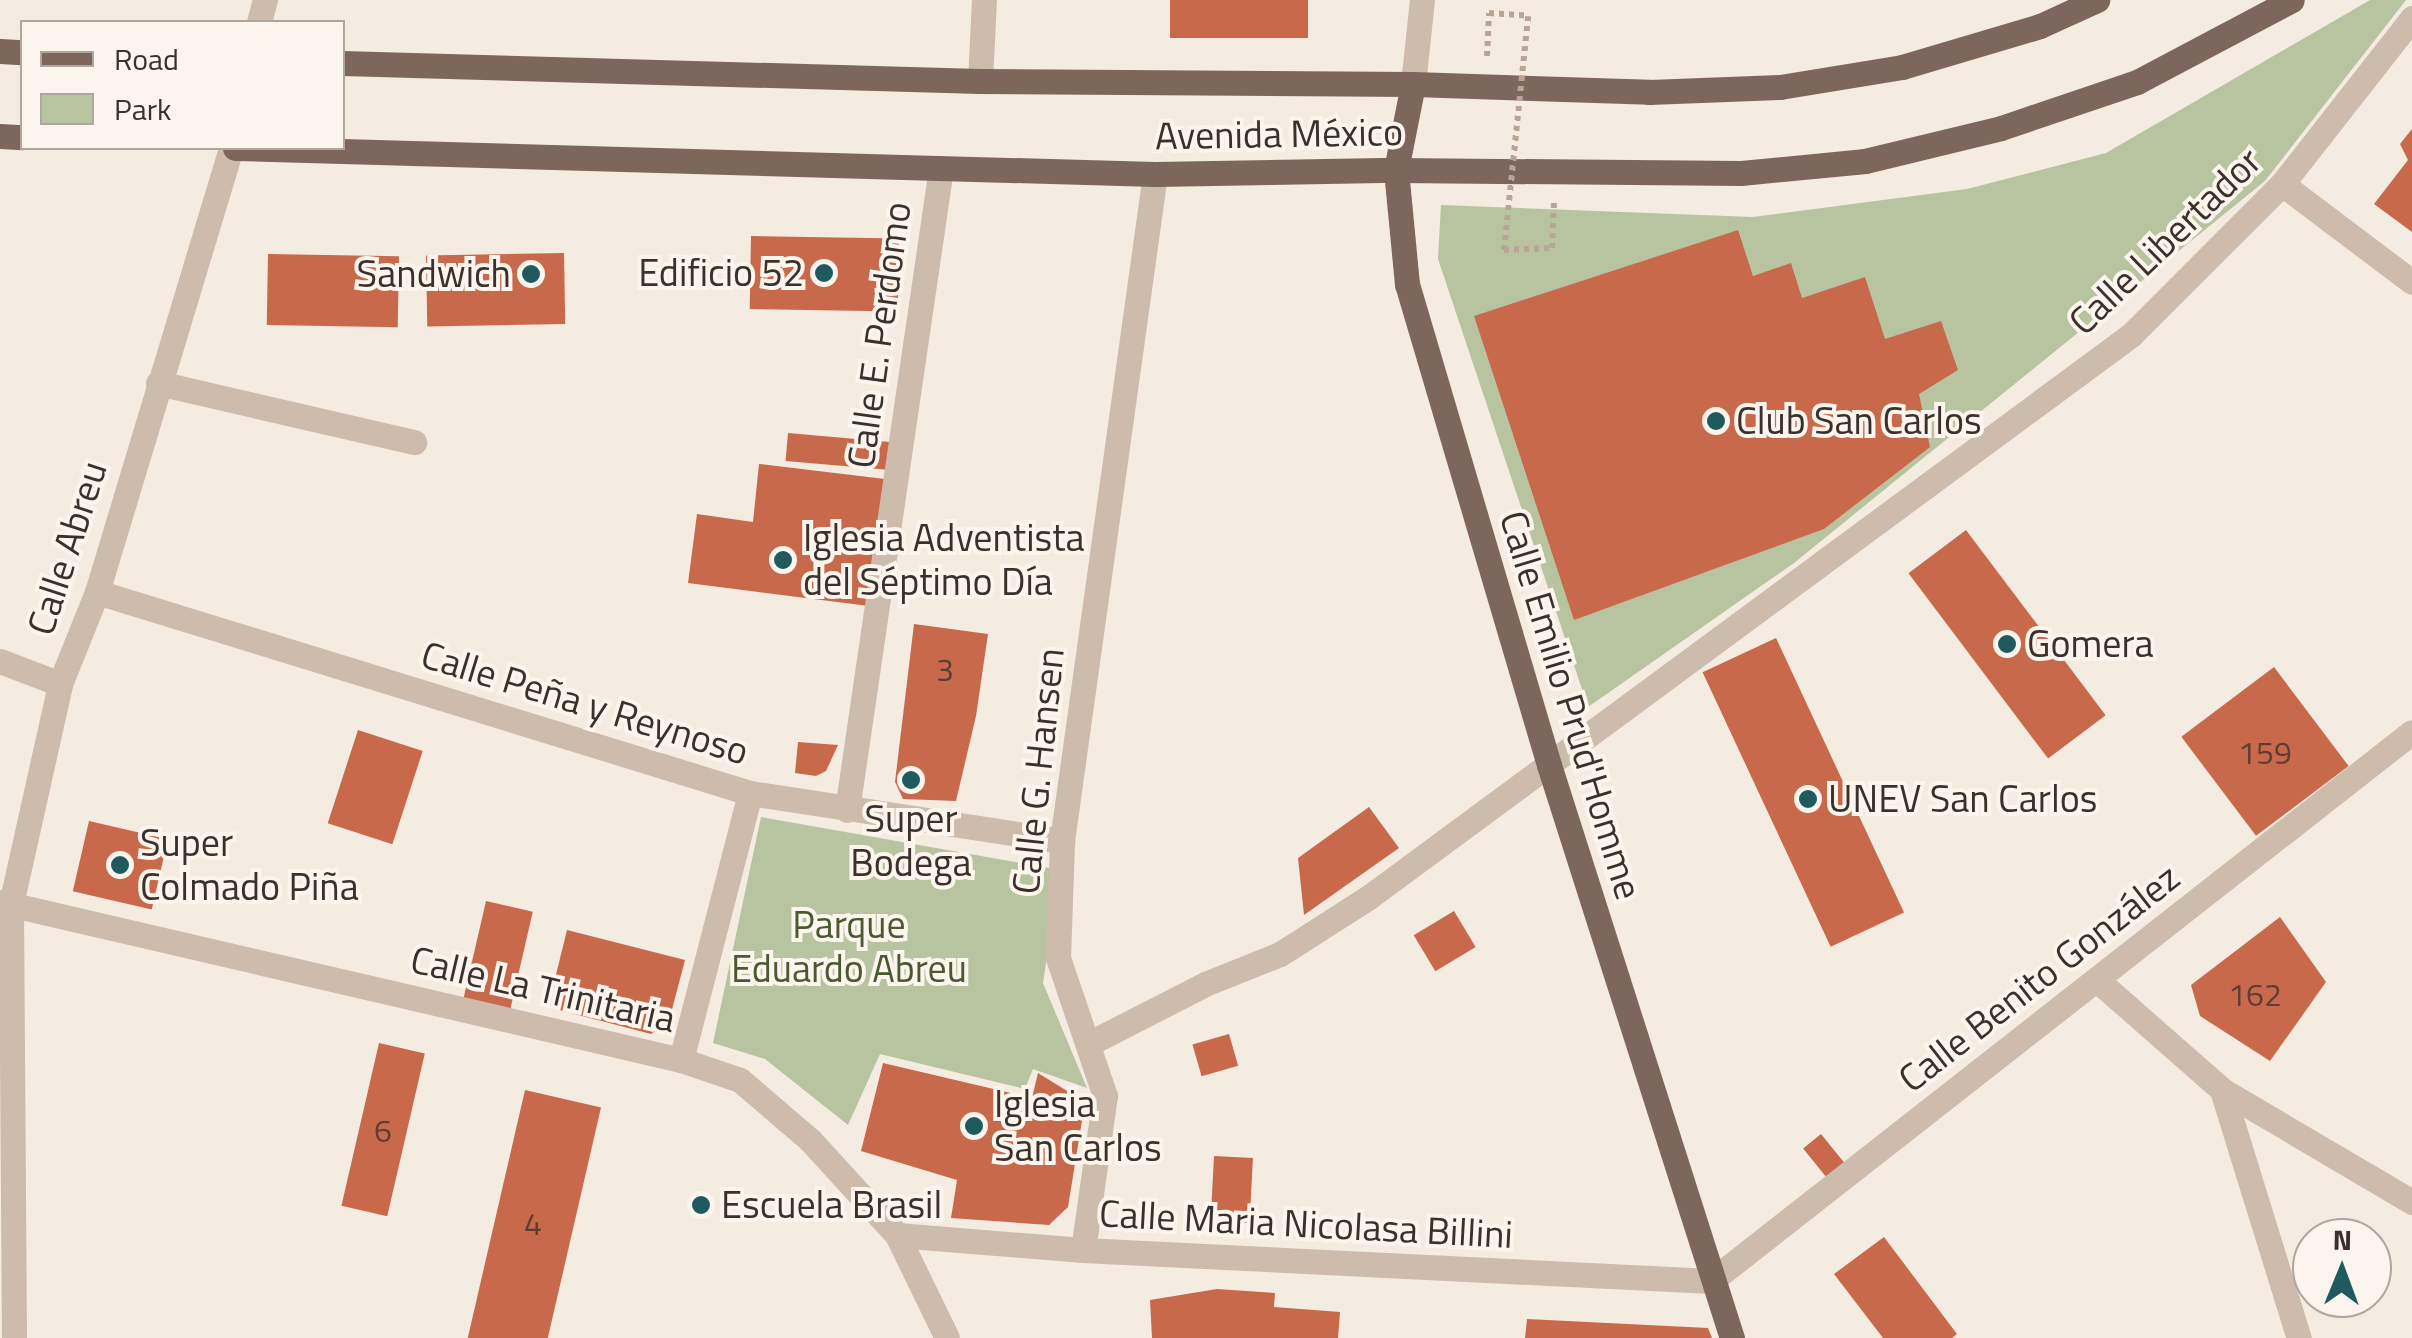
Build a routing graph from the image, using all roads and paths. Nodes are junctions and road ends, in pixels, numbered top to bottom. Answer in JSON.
{"nodes":[{"id":1,"x":984,"y":0,"type":"edge"},
{"id":2,"x":1422,"y":0,"type":"edge"},
{"id":3,"x":2097,"y":0,"type":"edge"},
{"id":4,"x":2292,"y":0,"type":"edge"},
{"id":5,"x":1489,"y":13,"type":"dead end"},
{"id":6,"x":2412,"y":18,"type":"edge"},
{"id":7,"x":345,"y":63,"type":"edge"},
{"id":8,"x":980,"y":81,"type":"junction"},
{"id":9,"x":1413,"y":84,"type":"junction"},
{"id":10,"x":232,"y":150,"type":"edge"},
{"id":11,"x":304,"y":150,"type":"edge"},
{"id":12,"x":941,"y":168,"type":"junction"},
{"id":13,"x":1396,"y":170,"type":"junction"},
{"id":14,"x":1155,"y":174,"type":"junction"},
{"id":15,"x":2282,"y":184,"type":"junction"},
{"id":16,"x":1552,"y":248,"type":"dead end"},
{"id":17,"x":2412,"y":282,"type":"edge"},
{"id":18,"x":158,"y":383,"type":"junction"},
{"id":19,"x":414,"y":442,"type":"dead end"},
{"id":20,"x":97,"y":592,"type":"junction"},
{"id":21,"x":0,"y":661,"type":"edge"},
{"id":22,"x":60,"y":684,"type":"junction"},
{"id":23,"x":2412,"y":732,"type":"edge"},
{"id":24,"x":1548,"y":765,"type":"junction"},
{"id":25,"x":750,"y":793,"type":"junction"},
{"id":26,"x":847,"y":810,"type":"junction"},
{"id":27,"x":1062,"y":840,"type":"junction"},
{"id":28,"x":5,"y":903,"type":"edge"},
{"id":29,"x":2097,"y":980,"type":"junction"},
{"id":30,"x":1088,"y":1044,"type":"junction"},
{"id":31,"x":680,"y":1060,"type":"junction"},
{"id":32,"x":2222,"y":1090,"type":"junction"},
{"id":33,"x":2412,"y":1202,"type":"edge"},
{"id":34,"x":897,"y":1235,"type":"junction"},
{"id":35,"x":1083,"y":1250,"type":"junction"},
{"id":36,"x":1711,"y":1281,"type":"junction"},
{"id":37,"x":14,"y":1338,"type":"edge"},
{"id":38,"x":947,"y":1338,"type":"edge"},
{"id":39,"x":1732,"y":1338,"type":"edge"},
{"id":40,"x":2299,"y":1338,"type":"edge"}],
"edges":[{"from":1,"to":8,"type":"street"},
{"from":2,"to":9,"type":"street"},
{"from":3,"to":9,"type":"main road","name":"Avenida México"},
{"from":4,"to":13,"type":"main road","name":"Avenida México"},
{"from":5,"to":16,"type":"path","bridge":true},
{"from":6,"to":15,"type":"street","name":"Calle Libertador"},
{"from":7,"to":8,"type":"main road","name":"Avenida México"},
{"from":8,"to":9,"type":"main road","name":"Avenida México"},
{"from":9,"to":13,"type":"main road","name":"Calle Emilio Prud'Homme"},
{"from":10,"to":18,"type":"street","name":"Calle Abreu"},
{"from":11,"to":12,"type":"main road","name":"Avenida México"},
{"from":12,"to":14,"type":"main road","name":"Avenida México"},
{"from":12,"to":26,"type":"street","name":"Calle E. Perdomo"},
{"from":13,"to":14,"type":"main road","name":"Avenida México"},
{"from":13,"to":24,"type":"main road","name":"Calle Emilio Prud'Homme"},
{"from":14,"to":27,"type":"street","name":"Calle G. Hansen"},
{"from":15,"to":17,"type":"street"},
{"from":15,"to":24,"type":"street","name":"Calle Libertador"},
{"from":18,"to":19,"type":"street"},
{"from":18,"to":20,"type":"street","name":"Calle Abreu"},
{"from":20,"to":22,"type":"street","name":"Calle Abreu"},
{"from":20,"to":25,"type":"street","name":"Calle Peña y Reynoso"},
{"from":21,"to":22,"type":"street"},
{"from":22,"to":28,"type":"street","name":"Calle Abreu"},
{"from":23,"to":29,"type":"street","name":"Calle Benito González"},
{"from":24,"to":30,"type":"street","name":"Calle Libertador"},
{"from":24,"to":36,"type":"main road","name":"Calle Emilio Prud'Homme"},
{"from":25,"to":26,"type":"street","name":"Calle Peña y Reynoso"},
{"from":25,"to":31,"type":"street"},
{"from":26,"to":27,"type":"street","name":"Calle Peña y Reynoso"},
{"from":27,"to":30,"type":"street","name":"Calle G. Hansen"},
{"from":28,"to":31,"type":"street","name":"Calle La Trinitaria"},
{"from":28,"to":37,"type":"street","name":"Calle Abreu"},
{"from":29,"to":32,"type":"street"},
{"from":29,"to":36,"type":"street","name":"Calle Benito González"},
{"from":30,"to":35,"type":"street","name":"Calle G. Hansen"},
{"from":31,"to":34,"type":"street","name":"Calle La Trinitaria"},
{"from":32,"to":33,"type":"street"},
{"from":32,"to":40,"type":"street"},
{"from":34,"to":35,"type":"street","name":"Calle Maria Nicolasa Billini"},
{"from":34,"to":38,"type":"street","name":"Calle La Trinitaria"},
{"from":35,"to":36,"type":"street","name":"Calle Maria Nicolasa Billini"},
{"from":36,"to":39,"type":"main road","name":"Calle Emilio Prud'Homme"}]}
